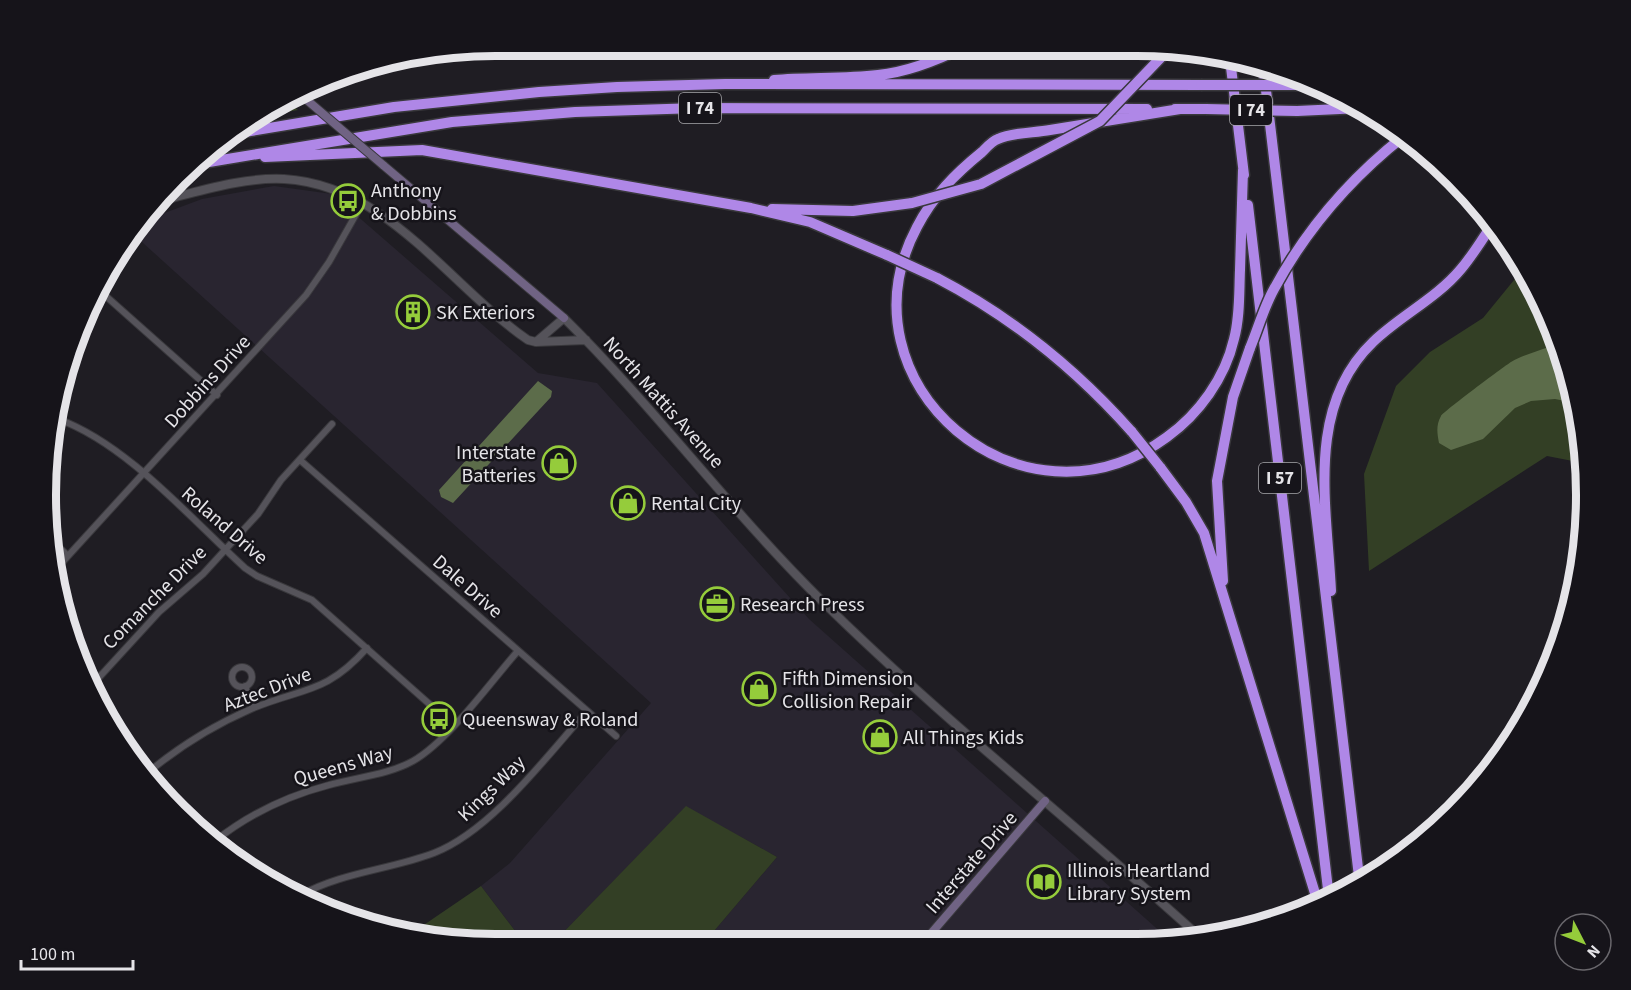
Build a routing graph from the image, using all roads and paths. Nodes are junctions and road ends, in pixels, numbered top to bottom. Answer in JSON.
{"nodes":[{"id":1,"x":944,"y":56,"type":"edge"},
{"id":2,"x":1163,"y":56,"type":"edge"},
{"id":3,"x":1231,"y":66,"type":"edge"},
{"id":4,"x":1264,"y":75,"type":"edge"},
{"id":5,"x":725,"y":84,"type":"junction"},
{"id":6,"x":1291,"y":84,"type":"edge"},
{"id":7,"x":306,"y":99,"type":"edge"},
{"id":8,"x":1180,"y":109,"type":"junction"},
{"id":9,"x":1345,"y":109,"type":"edge"},
{"id":10,"x":250,"y":130,"type":"edge"},
{"id":11,"x":1398,"y":142,"type":"edge"},
{"id":12,"x":217,"y":159,"type":"junction"},
{"id":13,"x":210,"y":161,"type":"edge"},
{"id":14,"x":1243,"y":170,"type":"junction"},
{"id":15,"x":170,"y":199,"type":"edge"},
{"id":16,"x":363,"y":202,"type":"junction"},
{"id":17,"x":751,"y":208,"type":"junction"},
{"id":18,"x":1488,"y":231,"type":"edge"},
{"id":19,"x":104,"y":295,"type":"edge"},
{"id":20,"x":564,"y":318,"type":"junction"},
{"id":21,"x":586,"y":340,"type":"junction"},
{"id":22,"x":536,"y":342,"type":"junction"},
{"id":23,"x":216,"y":395,"type":"junction"},
{"id":24,"x":62,"y":421,"type":"edge"},
{"id":25,"x":332,"y":424,"type":"dead end"},
{"id":26,"x":300,"y":460,"type":"junction"},
{"id":27,"x":144,"y":475,"type":"junction"},
{"id":28,"x":58,"y":546,"type":"edge"},
{"id":29,"x":225,"y":550,"type":"junction"},
{"id":30,"x":68,"y":556,"type":"junction"},
{"id":31,"x":61,"y":564,"type":"edge"},
{"id":32,"x":1225,"y":599,"type":"junction"},
{"id":33,"x":367,"y":648,"type":"junction"},
{"id":34,"x":517,"y":652,"type":"junction"},
{"id":35,"x":1334,"y":660,"type":"junction"},
{"id":36,"x":97,"y":680,"type":"edge"},
{"id":37,"x":245,"y":686,"type":"dead end"},
{"id":38,"x":253,"y":708,"type":"junction"},
{"id":39,"x":587,"y":711,"type":"junction"},
{"id":40,"x":453,"y":725,"type":"junction"},
{"id":41,"x":616,"y":736,"type":"dead end"},
{"id":42,"x":152,"y":769,"type":"edge"},
{"id":43,"x":1045,"y":801,"type":"junction"},
{"id":44,"x":220,"y":838,"type":"edge"},
{"id":45,"x":1359,"y":874,"type":"edge"},
{"id":46,"x":1328,"y":890,"type":"edge"},
{"id":47,"x":308,"y":892,"type":"edge"},
{"id":48,"x":1316,"y":896,"type":"edge"},
{"id":49,"x":1193,"y":931,"type":"edge"},
{"id":50,"x":931,"y":934,"type":"edge"}],
"edges":[{"from":1,"to":5,"type":"highway"},
{"from":2,"to":17,"type":"highway","bridge":true},
{"from":3,"to":14,"type":"highway","number":"I 57"},
{"from":4,"to":35,"type":"highway","number":"I 57"},
{"from":5,"to":6,"type":"highway","number":"I 74","bridge":true},
{"from":5,"to":10,"type":"highway","number":"I 74"},
{"from":7,"to":20,"type":"main road","name":"North Mattis Avenue","bridge":true},
{"from":8,"to":9,"type":"highway","number":"I 74","bridge":true},
{"from":8,"to":12,"type":"highway","number":"I 74"},
{"from":8,"to":14,"type":"highway"},
{"from":11,"to":32,"type":"highway","bridge":true},
{"from":12,"to":13,"type":"highway","number":"I 74"},
{"from":12,"to":17,"type":"highway"},
{"from":14,"to":46,"type":"highway","number":"I 57"},
{"from":15,"to":16,"type":"street"},
{"from":16,"to":22,"type":"street"},
{"from":16,"to":23,"type":"street","name":"Dobbins Drive"},
{"from":17,"to":32,"type":"highway","bridge":true},
{"from":18,"to":35,"type":"highway"},
{"from":19,"to":23,"type":"street"},
{"from":20,"to":21,"type":"street","name":"North Mattis Avenue"},
{"from":20,"to":22,"type":"street"},
{"from":21,"to":22,"type":"street"},
{"from":21,"to":43,"type":"street","name":"North Mattis Avenue"},
{"from":23,"to":27,"type":"street","name":"Dobbins Drive"},
{"from":24,"to":27,"type":"street","name":"Roland Drive"},
{"from":25,"to":26,"type":"street","name":"Comanche Drive"},
{"from":26,"to":29,"type":"street","name":"Comanche Drive"},
{"from":26,"to":34,"type":"street","name":"Dale Drive"},
{"from":27,"to":29,"type":"street","name":"Roland Drive"},
{"from":27,"to":30,"type":"street","name":"Dobbins Drive"},
{"from":28,"to":30,"type":"street"},
{"from":29,"to":33,"type":"street","name":"Roland Drive"},
{"from":29,"to":36,"type":"street","name":"Comanche Drive"},
{"from":30,"to":31,"type":"street","name":"Dobbins Drive"},
{"from":32,"to":48,"type":"highway"},
{"from":33,"to":38,"type":"street","name":"Aztec Drive"},
{"from":33,"to":40,"type":"street","name":"Roland Drive"},
{"from":34,"to":39,"type":"street","name":"Dale Drive"},
{"from":34,"to":40,"type":"street","name":"Queens Way"},
{"from":35,"to":45,"type":"highway","number":"I 57"},
{"from":37,"to":38,"type":"street"},
{"from":38,"to":42,"type":"street","name":"Aztec Drive"},
{"from":39,"to":41,"type":"street","name":"Dale Drive"},
{"from":39,"to":47,"type":"street","name":"Kings Way"},
{"from":40,"to":44,"type":"street","name":"Queens Way"},
{"from":43,"to":49,"type":"street","name":"North Mattis Avenue"},
{"from":43,"to":50,"type":"main road","name":"Interstate Drive"}]}
